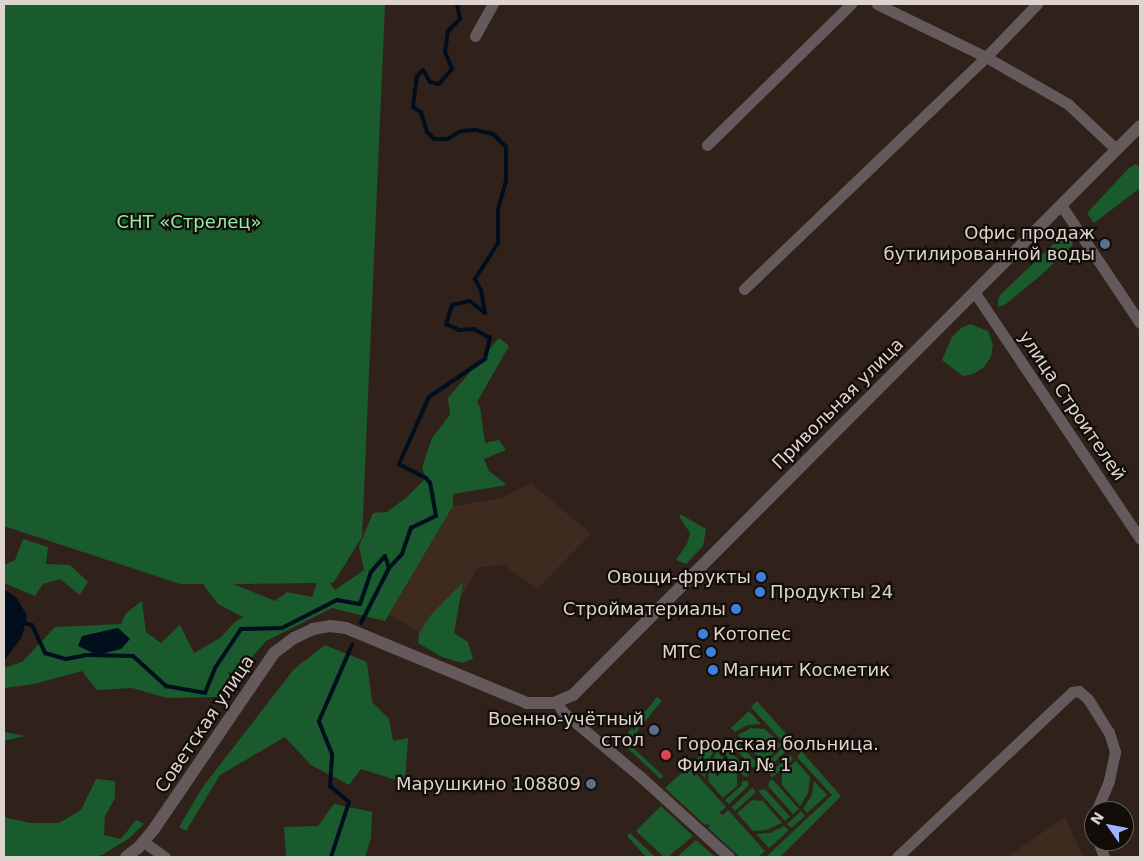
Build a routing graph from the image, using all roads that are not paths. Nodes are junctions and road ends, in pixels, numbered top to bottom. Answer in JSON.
{"nodes":[{"id":1,"x":493,"y":4,"type":"edge"},
{"id":2,"x":851,"y":4,"type":"edge"},
{"id":3,"x":877,"y":4,"type":"edge"},
{"id":4,"x":1037,"y":4,"type":"edge"},
{"id":5,"x":475,"y":36,"type":"dead end"},
{"id":6,"x":986,"y":57,"type":"junction"},
{"id":7,"x":1139,"y":131,"type":"edge"},
{"id":8,"x":707,"y":145,"type":"dead end"},
{"id":9,"x":1116,"y":149,"type":"junction"},
{"id":10,"x":1061,"y":206,"type":"junction"},
{"id":11,"x":744,"y":289,"type":"dead end"},
{"id":12,"x":975,"y":293,"type":"junction"},
{"id":13,"x":1140,"y":324,"type":"edge"},
{"id":14,"x":1140,"y":538,"type":"edge"},
{"id":15,"x":556,"y":703,"type":"junction"},
{"id":16,"x":1100,"y":801,"type":"edge"},
{"id":17,"x":144,"y":842,"type":"junction"},
{"id":18,"x":126,"y":857,"type":"edge"},
{"id":19,"x":166,"y":857,"type":"edge"},
{"id":20,"x":729,"y":857,"type":"edge"},
{"id":21,"x":897,"y":857,"type":"edge"}],
"edges":[{"from":1,"to":5,"type":"street"},
{"from":2,"to":8,"type":"street"},
{"from":3,"to":6,"type":"street"},
{"from":4,"to":6,"type":"street"},
{"from":6,"to":9,"type":"street"},
{"from":6,"to":11,"type":"street"},
{"from":7,"to":9,"type":"street","name":"Привольная улица"},
{"from":9,"to":10,"type":"street","name":"Привольная улица"},
{"from":10,"to":12,"type":"street","name":"Привольная улица"},
{"from":10,"to":13,"type":"street"},
{"from":12,"to":14,"type":"street","name":"улица Строителей"},
{"from":12,"to":15,"type":"street","name":"Привольная улица"},
{"from":15,"to":17,"type":"street","name":"Советская улица"},
{"from":15,"to":20,"type":"street"},
{"from":16,"to":21,"type":"street"},
{"from":17,"to":18,"type":"street","name":"Советская улица"},
{"from":17,"to":19,"type":"street"}]}
